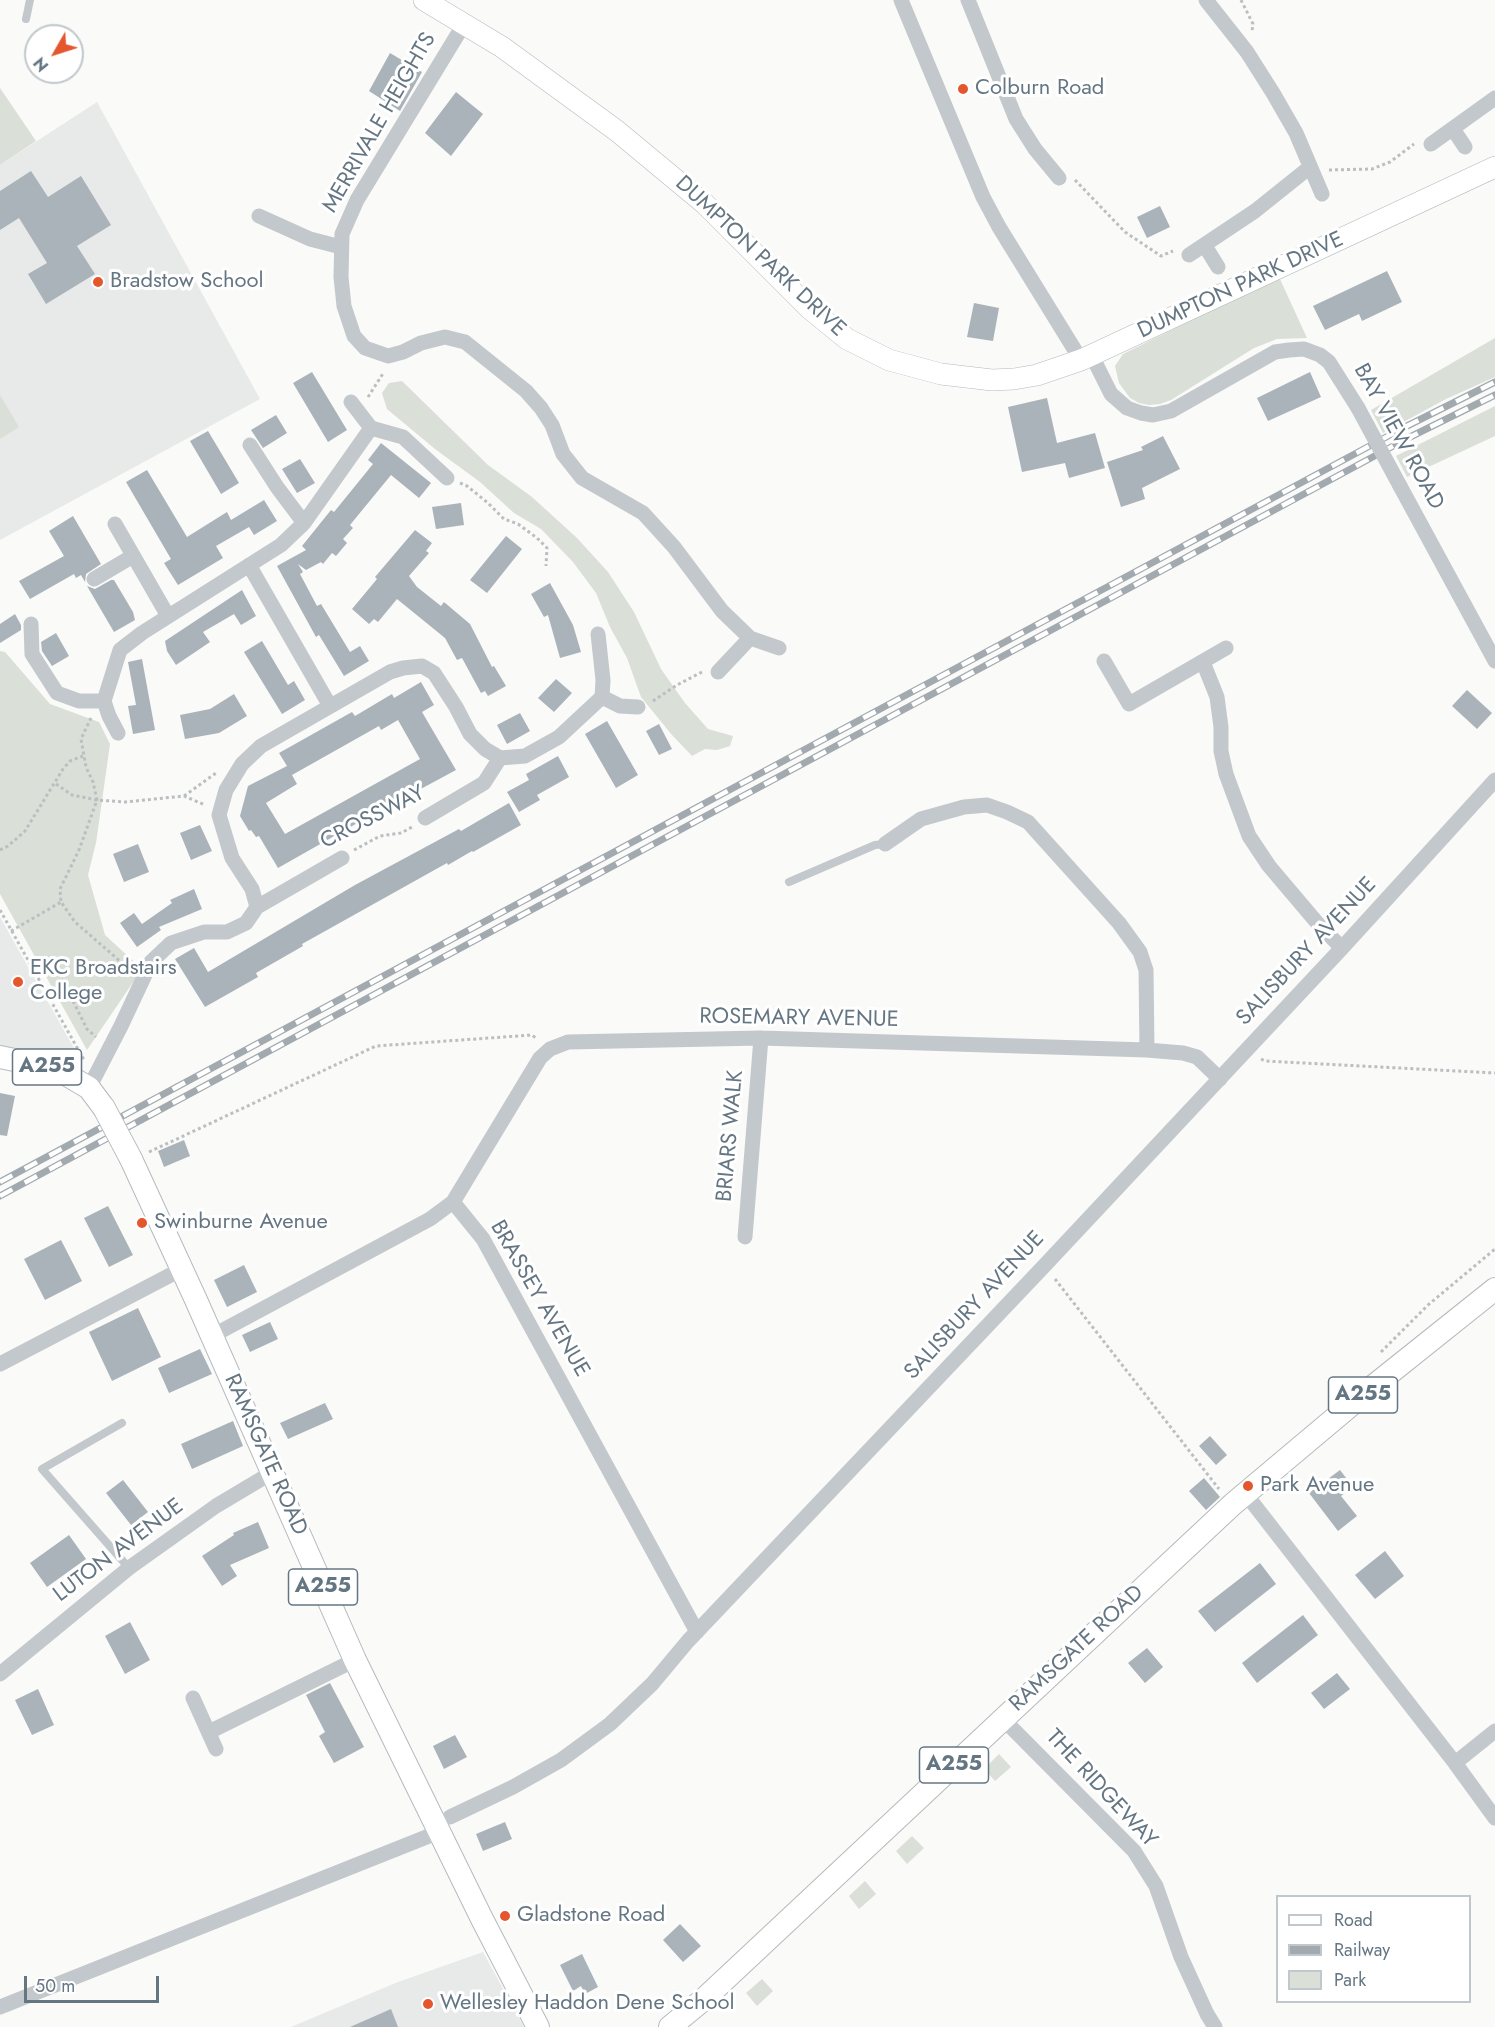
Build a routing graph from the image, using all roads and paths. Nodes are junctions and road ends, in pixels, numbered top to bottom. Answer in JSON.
{"nodes":[{"id":1,"x":30,"y":0,"type":"edge"},
{"id":2,"x":424,"y":0,"type":"edge"},
{"id":3,"x":901,"y":0,"type":"edge"},
{"id":4,"x":968,"y":0,"type":"edge"},
{"id":5,"x":1206,"y":0,"type":"edge"},
{"id":6,"x":26,"y":18,"type":"dead end"},
{"id":7,"x":464,"y":24,"type":"junction"},
{"id":8,"x":1495,"y":98,"type":"edge"},
{"id":9,"x":1453,"y":129,"type":"junction"},
{"id":10,"x":1431,"y":144,"type":"joint"},
{"id":11,"x":1465,"y":147,"type":"dead end"},
{"id":12,"x":1495,"y":167,"type":"edge"},
{"id":13,"x":1311,"y":170,"type":"junction"},
{"id":14,"x":1059,"y":178,"type":"joint"},
{"id":15,"x":1322,"y":194,"type":"dead end"},
{"id":16,"x":259,"y":216,"type":"dead end"},
{"id":17,"x":1205,"y":246,"type":"junction"},
{"id":18,"x":341,"y":247,"type":"junction"},
{"id":19,"x":1189,"y":255,"type":"joint"},
{"id":20,"x":1218,"y":267,"type":"dead end"},
{"id":21,"x":388,"y":356,"type":"junction"},
{"id":22,"x":1086,"y":358,"type":"junction"},
{"id":23,"x":355,"y":408,"type":"joint"},
{"id":24,"x":371,"y":428,"type":"junction"},
{"id":25,"x":250,"y":445,"type":"dead end"},
{"id":26,"x":447,"y":478,"type":"joint"},
{"id":27,"x":304,"y":523,"type":"junction"},
{"id":28,"x":115,"y":524,"type":"dead end"},
{"id":29,"x":134,"y":556,"type":"junction"},
{"id":30,"x":249,"y":565,"type":"junction"},
{"id":31,"x":546,"y":566,"type":"dead end"},
{"id":32,"x":94,"y":579,"type":"dead end"},
{"id":33,"x":168,"y":616,"type":"junction"},
{"id":34,"x":31,"y":624,"type":"dead end"},
{"id":35,"x":598,"y":634,"type":"dead end"},
{"id":36,"x":750,"y":638,"type":"junction"},
{"id":37,"x":779,"y":648,"type":"dead end"},
{"id":38,"x":1226,"y":648,"type":"dead end"},
{"id":39,"x":1104,"y":661,"type":"dead end"},
{"id":40,"x":1495,"y":661,"type":"edge"},
{"id":41,"x":1203,"y":662,"type":"junction"},
{"id":42,"x":718,"y":672,"type":"joint"},
{"id":43,"x":602,"y":697,"type":"junction"},
{"id":44,"x":104,"y":701,"type":"junction"},
{"id":45,"x":330,"y":706,"type":"junction"},
{"id":46,"x":638,"y":707,"type":"joint"},
{"id":47,"x":118,"y":733,"type":"dead end"},
{"id":48,"x":83,"y":756,"type":"junction"},
{"id":49,"x":500,"y":758,"type":"junction"},
{"id":50,"x":242,"y":764,"type":"junction"},
{"id":51,"x":1495,"y":780,"type":"edge"},
{"id":52,"x":56,"y":784,"type":"junction"},
{"id":53,"x":184,"y":796,"type":"junction"},
{"id":54,"x":97,"y":800,"type":"junction"},
{"id":55,"x":219,"y":815,"type":"junction"},
{"id":56,"x":425,"y":818,"type":"joint"},
{"id":57,"x":885,"y":844,"type":"joint"},
{"id":58,"x":0,"y":850,"type":"edge"},
{"id":59,"x":342,"y":858,"type":"joint"},
{"id":60,"x":789,"y":882,"type":"dead end"},
{"id":61,"x":61,"y":902,"type":"junction"},
{"id":62,"x":256,"y":907,"type":"junction"},
{"id":63,"x":0,"y":910,"type":"edge"},
{"id":64,"x":11,"y":931,"type":"junction"},
{"id":65,"x":1342,"y":948,"type":"junction"},
{"id":66,"x":142,"y":981,"type":"junction"},
{"id":67,"x":64,"y":986,"type":"dead end"},
{"id":68,"x":761,"y":1038,"type":"junction"},
{"id":69,"x":110,"y":1049,"type":"junction"},
{"id":70,"x":550,"y":1049,"type":"junction"},
{"id":71,"x":1147,"y":1050,"type":"junction"},
{"id":72,"x":1245,"y":1052,"type":"junction"},
{"id":73,"x":0,"y":1058,"type":"edge"},
{"id":74,"x":1495,"y":1073,"type":"edge"},
{"id":75,"x":93,"y":1079,"type":"junction"},
{"id":76,"x":1220,"y":1079,"type":"junction"},
{"id":77,"x":132,"y":1159,"type":"junction"},
{"id":78,"x":453,"y":1202,"type":"junction"},
{"id":79,"x":745,"y":1237,"type":"dead end"},
{"id":80,"x":1045,"y":1265,"type":"junction"},
{"id":81,"x":182,"y":1269,"type":"junction"},
{"id":82,"x":1495,"y":1289,"type":"edge"},
{"id":83,"x":213,"y":1336,"type":"junction"},
{"id":84,"x":0,"y":1364,"type":"edge"},
{"id":85,"x":122,"y":1423,"type":"dead end"},
{"id":86,"x":273,"y":1473,"type":"junction"},
{"id":87,"x":1239,"y":1498,"type":"junction"},
{"id":88,"x":129,"y":1568,"type":"junction"},
{"id":89,"x":697,"y":1632,"type":"junction"},
{"id":90,"x":355,"y":1660,"type":"junction"},
{"id":91,"x":0,"y":1674,"type":"edge"},
{"id":92,"x":193,"y":1698,"type":"dead end"},
{"id":93,"x":1002,"y":1719,"type":"junction"},
{"id":94,"x":1495,"y":1731,"type":"edge"},
{"id":95,"x":208,"y":1732,"type":"junction"},
{"id":96,"x":216,"y":1749,"type":"dead end"},
{"id":97,"x":1455,"y":1763,"type":"junction"},
{"id":98,"x":1495,"y":1818,"type":"edge"},
{"id":99,"x":444,"y":1824,"type":"junction"},
{"id":100,"x":0,"y":2007,"type":"edge"},
{"id":101,"x":534,"y":2017,"type":"edge"},
{"id":102,"x":669,"y":2026,"type":"edge"},
{"id":103,"x":555,"y":2027,"type":"edge"},
{"id":104,"x":1215,"y":2027,"type":"edge"}],
"edges":[{"from":1,"to":6,"type":"lane"},
{"from":2,"to":7,"type":"street","name":"DUMPTON PARK DRIVE"},
{"from":3,"to":22,"type":"street","name":"BAY VIEW ROAD"},
{"from":4,"to":14,"type":"street"},
{"from":5,"to":13,"type":"street"},
{"from":7,"to":18,"type":"street","name":"MERRIVALE HEIGHTS"},
{"from":7,"to":22,"type":"street","name":"DUMPTON PARK DRIVE"},
{"from":8,"to":9,"type":"street"},
{"from":9,"to":10,"type":"street"},
{"from":9,"to":11,"type":"street"},
{"from":10,"to":13,"type":"path"},
{"from":12,"to":22,"type":"street","name":"DUMPTON PARK DRIVE"},
{"from":13,"to":15,"type":"street"},
{"from":13,"to":17,"type":"street"},
{"from":14,"to":19,"type":"path"},
{"from":16,"to":18,"type":"street","name":"MERRIVALE HEIGHTS"},
{"from":17,"to":19,"type":"street"},
{"from":17,"to":20,"type":"street"},
{"from":18,"to":21,"type":"street","name":"MERRIVALE HEIGHTS"},
{"from":21,"to":23,"type":"path"},
{"from":21,"to":36,"type":"street"},
{"from":22,"to":40,"type":"street","name":"BAY VIEW ROAD","bridge":true},
{"from":23,"to":24,"type":"street"},
{"from":24,"to":26,"type":"street"},
{"from":24,"to":27,"type":"street"},
{"from":25,"to":27,"type":"street"},
{"from":26,"to":31,"type":"path"},
{"from":27,"to":30,"type":"street"},
{"from":28,"to":29,"type":"street"},
{"from":29,"to":32,"type":"street"},
{"from":29,"to":33,"type":"street"},
{"from":30,"to":33,"type":"street"},
{"from":30,"to":45,"type":"street"},
{"from":33,"to":44,"type":"street"},
{"from":34,"to":44,"type":"street"},
{"from":35,"to":43,"type":"street"},
{"from":36,"to":37,"type":"street"},
{"from":36,"to":42,"type":"street"},
{"from":38,"to":41,"type":"street"},
{"from":39,"to":41,"type":"street"},
{"from":41,"to":65,"type":"street"},
{"from":42,"to":46,"type":"path"},
{"from":43,"to":46,"type":"street"},
{"from":43,"to":49,"type":"street"},
{"from":44,"to":47,"type":"street"},
{"from":44,"to":48,"type":"path"},
{"from":45,"to":49,"type":"street"},
{"from":45,"to":50,"type":"street"},
{"from":48,"to":52,"type":"path"},
{"from":48,"to":54,"type":"path"},
{"from":49,"to":56,"type":"street","name":"CROSSWAY"},
{"from":50,"to":53,"type":"path"},
{"from":50,"to":55,"type":"street"},
{"from":51,"to":65,"type":"street","name":"SALISBURY AVENUE"},
{"from":52,"to":54,"type":"path"},
{"from":52,"to":58,"type":"path"},
{"from":53,"to":54,"type":"path"},
{"from":53,"to":55,"type":"path"},
{"from":54,"to":61,"type":"path"},
{"from":55,"to":62,"type":"street"},
{"from":56,"to":59,"type":"path","name":"CROSSWAY"},
{"from":57,"to":60,"type":"lane"},
{"from":57,"to":71,"type":"street"},
{"from":59,"to":62,"type":"street","name":"CROSSWAY"},
{"from":61,"to":64,"type":"path"},
{"from":61,"to":66,"type":"path"},
{"from":62,"to":66,"type":"street","name":"CROSSWAY"},
{"from":63,"to":64,"type":"path"},
{"from":64,"to":75,"type":"path"},
{"from":65,"to":72,"type":"street","name":"SALISBURY AVENUE"},
{"from":66,"to":69,"type":"street","name":"CROSSWAY"},
{"from":67,"to":69,"type":"path"},
{"from":68,"to":70,"type":"street","name":"ROSEMARY AVENUE"},
{"from":68,"to":71,"type":"street","name":"ROSEMARY AVENUE"},
{"from":68,"to":79,"type":"street","name":"BRIARS WALK"},
{"from":69,"to":75,"type":"street","name":"CROSSWAY"},
{"from":70,"to":77,"type":"path"},
{"from":70,"to":78,"type":"street"},
{"from":71,"to":76,"type":"street","name":"ROSEMARY AVENUE"},
{"from":72,"to":74,"type":"path"},
{"from":72,"to":76,"type":"street","name":"SALISBURY AVENUE"},
{"from":73,"to":75,"type":"main road","name":"RAMSGATE ROAD","number":"A255"},
{"from":75,"to":77,"type":"main road","name":"RAMSGATE ROAD","number":"A255","bridge":true},
{"from":76,"to":80,"type":"street","name":"SALISBURY AVENUE"},
{"from":77,"to":81,"type":"main road","name":"RAMSGATE ROAD","number":"A255"},
{"from":78,"to":83,"type":"street"},
{"from":78,"to":89,"type":"street","name":"BRASSEY AVENUE"},
{"from":80,"to":87,"type":"path"},
{"from":80,"to":89,"type":"street","name":"SALISBURY AVENUE"},
{"from":81,"to":83,"type":"main road","name":"RAMSGATE ROAD","number":"A255"},
{"from":81,"to":84,"type":"street"},
{"from":82,"to":87,"type":"main road","name":"RAMSGATE ROAD","number":"A255"},
{"from":83,"to":86,"type":"main road","name":"RAMSGATE ROAD","number":"A255"},
{"from":85,"to":88,"type":"lane"},
{"from":86,"to":88,"type":"street","name":"LUTON AVENUE"},
{"from":86,"to":90,"type":"main road","name":"RAMSGATE ROAD","number":"A255"},
{"from":87,"to":93,"type":"main road","name":"RAMSGATE ROAD","number":"A255"},
{"from":87,"to":97,"type":"street"},
{"from":88,"to":91,"type":"street","name":"LUTON AVENUE"},
{"from":89,"to":99,"type":"street","name":"SALISBURY AVENUE"},
{"from":90,"to":95,"type":"street"},
{"from":90,"to":99,"type":"main road","name":"RAMSGATE ROAD","number":"A255"},
{"from":92,"to":95,"type":"street"},
{"from":93,"to":102,"type":"main road","name":"RAMSGATE ROAD","number":"A255"},
{"from":93,"to":104,"type":"street","name":"THE RIDGEWAY"},
{"from":94,"to":97,"type":"street"},
{"from":95,"to":96,"type":"street"},
{"from":97,"to":98,"type":"street"},
{"from":99,"to":100,"type":"street"},
{"from":99,"to":101,"type":"main road","name":"RAMSGATE ROAD","number":"A255"},
{"from":101,"to":103,"type":"main road","name":"RAMSGATE ROAD","number":"A255"}]}
